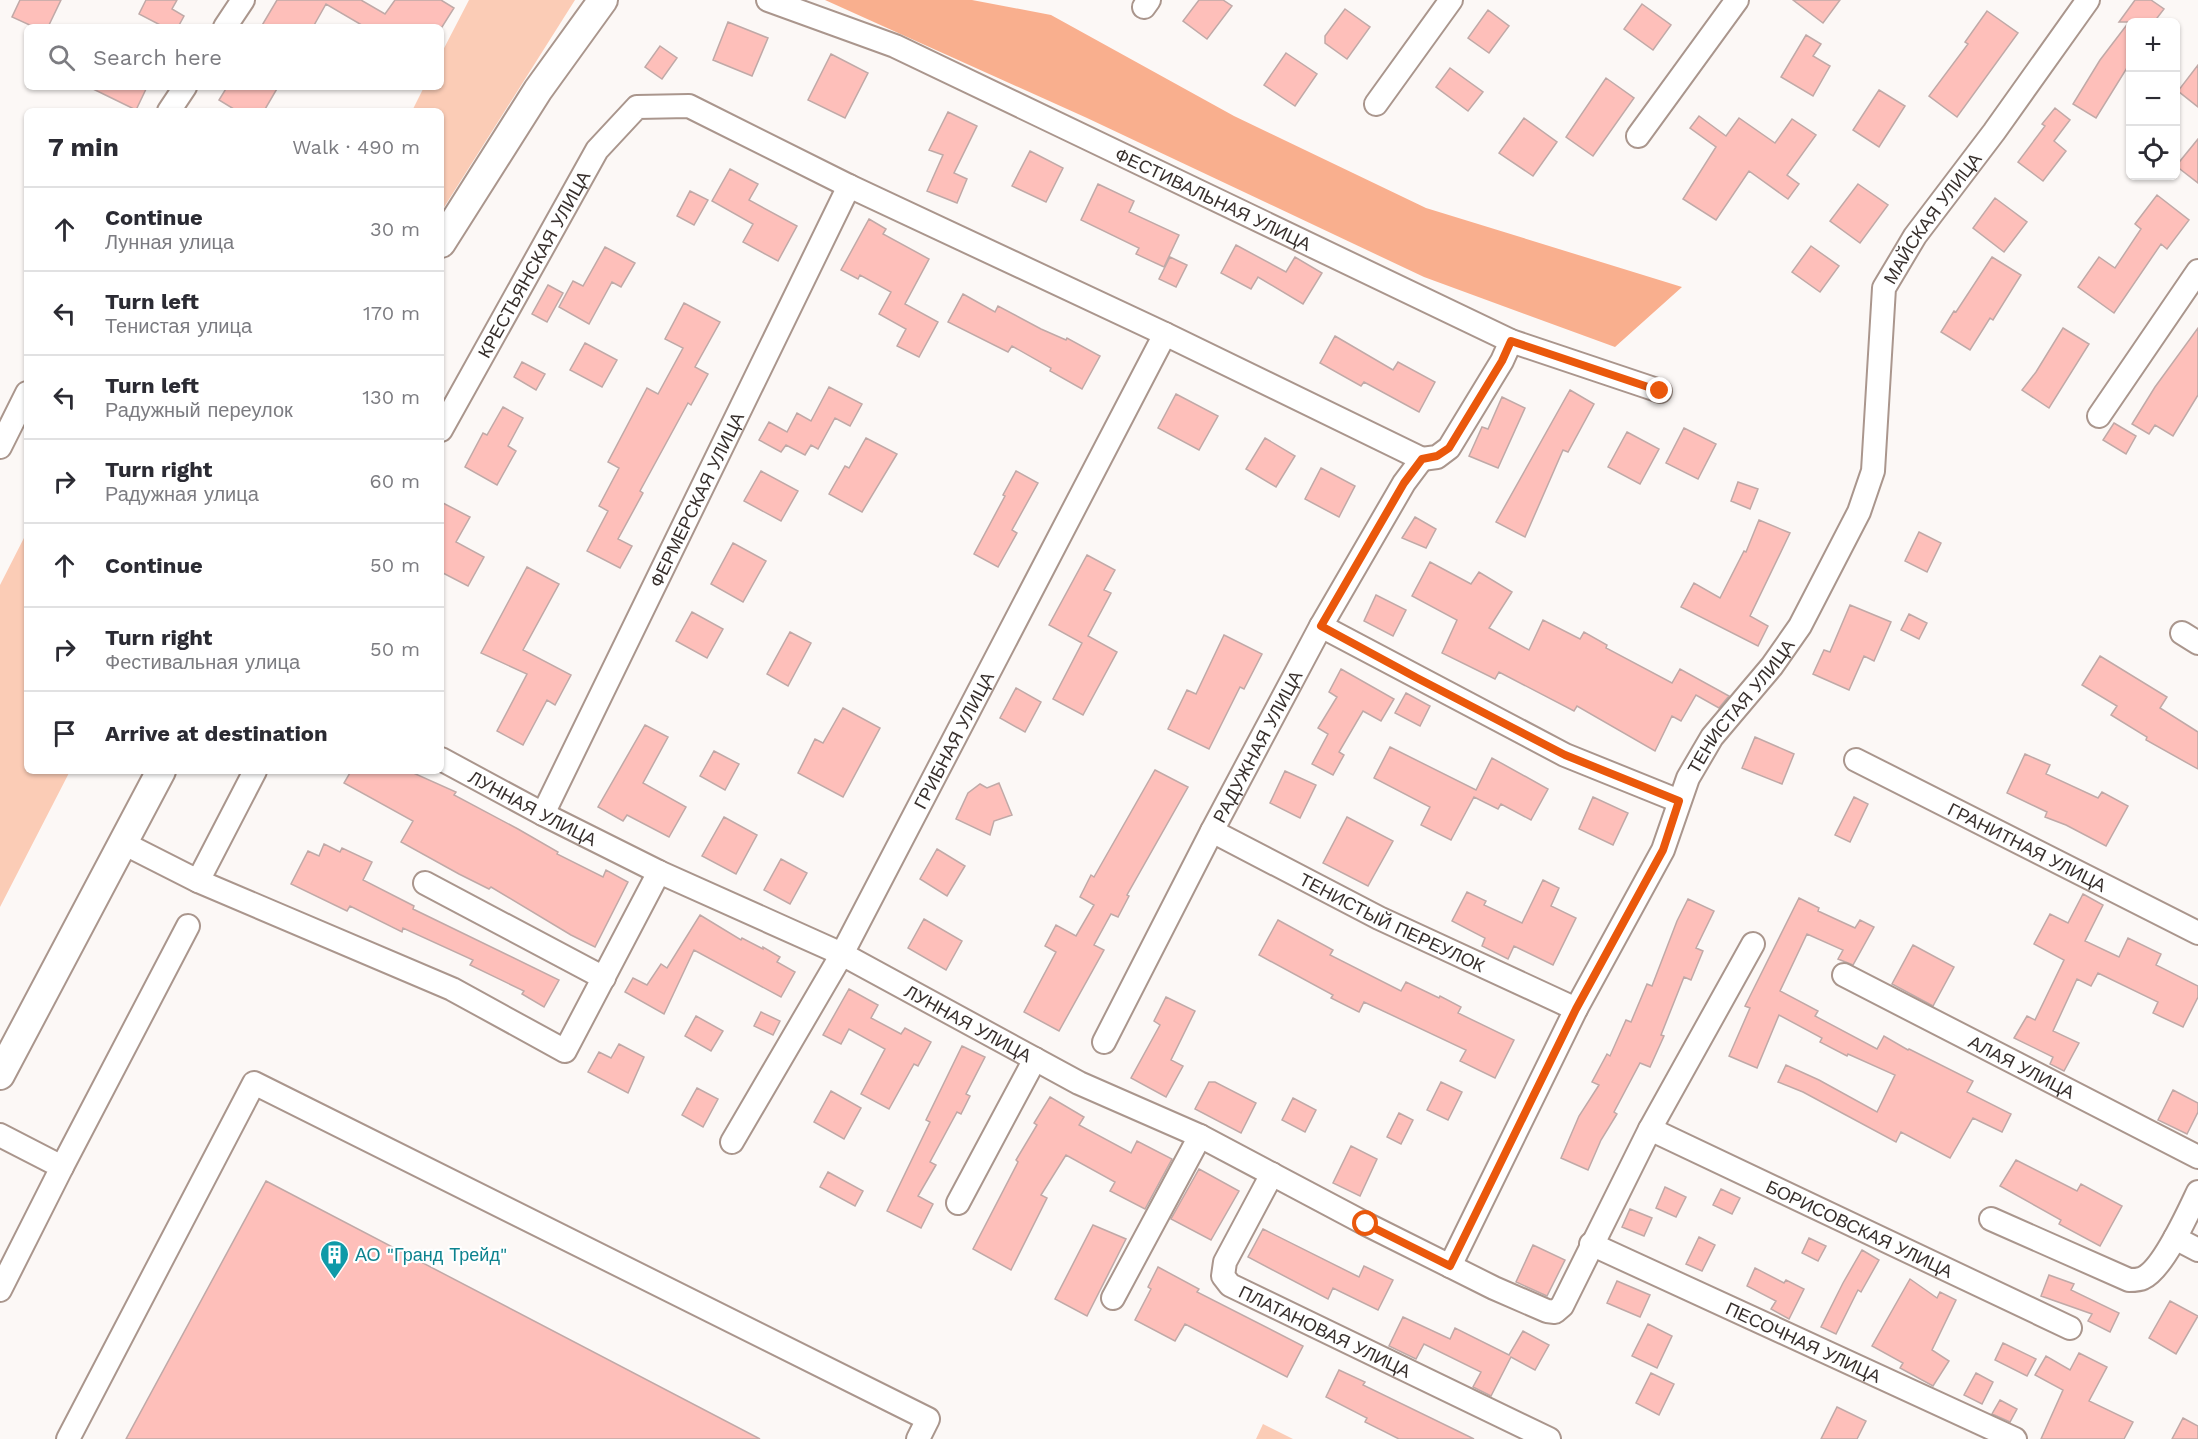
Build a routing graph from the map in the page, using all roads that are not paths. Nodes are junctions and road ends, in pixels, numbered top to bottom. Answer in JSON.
{"nodes":[{"id":1,"x":243,"y":0,"type":"edge"},
{"id":2,"x":603,"y":0,"type":"edge"},
{"id":3,"x":768,"y":0,"type":"edge"},
{"id":4,"x":1451,"y":0,"type":"edge"},
{"id":5,"x":1737,"y":0,"type":"edge"},
{"id":6,"x":2088,"y":0,"type":"edge"},
{"id":7,"x":227,"y":24,"type":"edge"},
{"id":8,"x":183,"y":90,"type":"edge"},
{"id":9,"x":1376,"y":104,"type":"dead end"},
{"id":10,"x":171,"y":108,"type":"edge"},
{"id":11,"x":1638,"y":136,"type":"dead end"},
{"id":12,"x":849,"y":186,"type":"junction"},
{"id":13,"x":444,"y":238,"type":"edge"},
{"id":14,"x":2198,"y":271,"type":"edge"},
{"id":15,"x":1165,"y":334,"type":"junction"},
{"id":16,"x":1511,"y":341,"type":"junction"},
{"id":17,"x":1660,"y":391,"type":"dead end"},
{"id":18,"x":24,"y":399,"type":"edge"},
{"id":19,"x":2099,"y":416,"type":"dead end"},
{"id":20,"x":444,"y":425,"type":"edge"},
{"id":21,"x":0,"y":447,"type":"edge"},
{"id":22,"x":1422,"y":459,"type":"junction"},
{"id":23,"x":1873,"y":471,"type":"joint"},
{"id":24,"x":1321,"y":626,"type":"junction"},
{"id":25,"x":1856,"y":760,"type":"dead end"},
{"id":26,"x":444,"y":761,"type":"edge"},
{"id":27,"x":159,"y":774,"type":"edge"},
{"id":28,"x":253,"y":774,"type":"edge"},
{"id":29,"x":1679,"y":801,"type":"junction"},
{"id":30,"x":543,"y":814,"type":"junction"},
{"id":31,"x":1212,"y":831,"type":"junction"},
{"id":32,"x":123,"y":843,"type":"junction"},
{"id":33,"x":658,"y":872,"type":"junction"},
{"id":34,"x":198,"y":881,"type":"junction"},
{"id":35,"x":425,"y":883,"type":"dead end"},
{"id":36,"x":189,"y":926,"type":"dead end"},
{"id":37,"x":2198,"y":933,"type":"edge"},
{"id":38,"x":1753,"y":944,"type":"dead end"},
{"id":39,"x":842,"y":954,"type":"junction"},
{"id":40,"x":1844,"y":975,"type":"dead end"},
{"id":41,"x":604,"y":978,"type":"junction"},
{"id":42,"x":1576,"y":1009,"type":"junction"},
{"id":43,"x":1104,"y":1042,"type":"dead end"},
{"id":44,"x":1035,"y":1059,"type":"junction"},
{"id":45,"x":0,"y":1075,"type":"edge"},
{"id":46,"x":1650,"y":1129,"type":"junction"},
{"id":47,"x":0,"y":1135,"type":"edge"},
{"id":48,"x":1200,"y":1136,"type":"junction"},
{"id":49,"x":732,"y":1142,"type":"dead end"},
{"id":50,"x":2198,"y":1158,"type":"edge"},
{"id":51,"x":62,"y":1167,"type":"junction"},
{"id":52,"x":1272,"y":1174,"type":"junction"},
{"id":53,"x":2198,"y":1192,"type":"edge"},
{"id":54,"x":957,"y":1203,"type":"dead end"},
{"id":55,"x":1991,"y":1219,"type":"dead end"},
{"id":56,"x":2175,"y":1238,"type":"junction"},
{"id":57,"x":1592,"y":1245,"type":"junction"},
{"id":58,"x":2198,"y":1250,"type":"edge"},
{"id":59,"x":1450,"y":1266,"type":"junction"},
{"id":60,"x":0,"y":1290,"type":"edge"},
{"id":61,"x":1113,"y":1298,"type":"dead end"},
{"id":62,"x":2070,"y":1328,"type":"dead end"},
{"id":63,"x":68,"y":1439,"type":"edge"},
{"id":64,"x":918,"y":1439,"type":"edge"},
{"id":65,"x":1549,"y":1439,"type":"edge"},
{"id":66,"x":2015,"y":1439,"type":"edge"}],
"edges":[{"from":1,"to":7,"type":"street"},
{"from":2,"to":13,"type":"main road"},
{"from":3,"to":16,"type":"street","name":"ФЕСТИВАЛЬНАЯ УЛИЦА"},
{"from":4,"to":9,"type":"street"},
{"from":5,"to":11,"type":"street"},
{"from":6,"to":23,"type":"street","name":"МАЙСКАЯ УЛИЦА"},
{"from":8,"to":10,"type":"street"},
{"from":12,"to":15,"type":"street"},
{"from":12,"to":20,"type":"street","name":"КРЕСТЬЯНСКАЯ УЛИЦА"},
{"from":12,"to":30,"type":"street","name":"ФЕРМЕРСКАЯ УЛИЦА"},
{"from":14,"to":19,"type":"street"},
{"from":15,"to":22,"type":"street"},
{"from":15,"to":39,"type":"street","name":"ГРИБНАЯ УЛИЦА"},
{"from":16,"to":17,"type":"street","name":"ФЕСТИВАЛЬНАЯ УЛИЦА"},
{"from":16,"to":22,"type":"street"},
{"from":18,"to":21,"type":"street"},
{"from":22,"to":24,"type":"street","name":"РАДУЖНАЯ УЛИЦА"},
{"from":23,"to":29,"type":"street","name":"ТЕНИСТАЯ УЛИЦА"},
{"from":24,"to":29,"type":"street"},
{"from":24,"to":31,"type":"street","name":"РАДУЖНАЯ УЛИЦА"},
{"from":25,"to":37,"type":"street","name":"ГРАНИТНАЯ УЛИЦА"},
{"from":26,"to":30,"type":"street","name":"ЛУННАЯ УЛИЦА"},
{"from":27,"to":32,"type":"main road"},
{"from":28,"to":34,"type":"street"},
{"from":29,"to":42,"type":"street","name":"ТЕНИСТАЯ УЛИЦА"},
{"from":30,"to":33,"type":"street","name":"ЛУННАЯ УЛИЦА"},
{"from":31,"to":42,"type":"street","name":"ТЕНИСТЫЙ ПЕРЕУЛОК"},
{"from":31,"to":43,"type":"street","name":"РАДУЖНАЯ УЛИЦА"},
{"from":32,"to":34,"type":"street"},
{"from":32,"to":45,"type":"main road"},
{"from":33,"to":39,"type":"street","name":"ЛУННАЯ УЛИЦА"},
{"from":33,"to":41,"type":"street"},
{"from":34,"to":41,"type":"street"},
{"from":35,"to":41,"type":"street"},
{"from":36,"to":51,"type":"street"},
{"from":38,"to":46,"type":"street"},
{"from":39,"to":44,"type":"street","name":"ЛУННАЯ УЛИЦА"},
{"from":39,"to":49,"type":"street","name":"ГРИБНАЯ УЛИЦА"},
{"from":40,"to":50,"type":"street","name":"АЛАЯ УЛИЦА"},
{"from":42,"to":59,"type":"street","name":"ТЕНИСТАЯ УЛИЦА"},
{"from":44,"to":48,"type":"street","name":"ЛУННАЯ УЛИЦА"},
{"from":44,"to":54,"type":"street"},
{"from":46,"to":57,"type":"street"},
{"from":46,"to":62,"type":"street","name":"БОРИСОВСКАЯ УЛИЦА"},
{"from":47,"to":51,"type":"street"},
{"from":48,"to":52,"type":"street","name":"ЛУННАЯ УЛИЦА"},
{"from":48,"to":61,"type":"street"},
{"from":51,"to":60,"type":"street"},
{"from":52,"to":59,"type":"street","name":"ЛУННАЯ УЛИЦА"},
{"from":52,"to":65,"type":"street","name":"ПЛАТАНОВАЯ УЛИЦА"},
{"from":53,"to":56,"type":"street"},
{"from":55,"to":56,"type":"street"},
{"from":56,"to":58,"type":"street"},
{"from":57,"to":59,"type":"street","name":"ЛУННАЯ УЛИЦА"},
{"from":57,"to":66,"type":"street","name":"ПЕСОЧНАЯ УЛИЦА"},
{"from":63,"to":64,"type":"street"}]}
